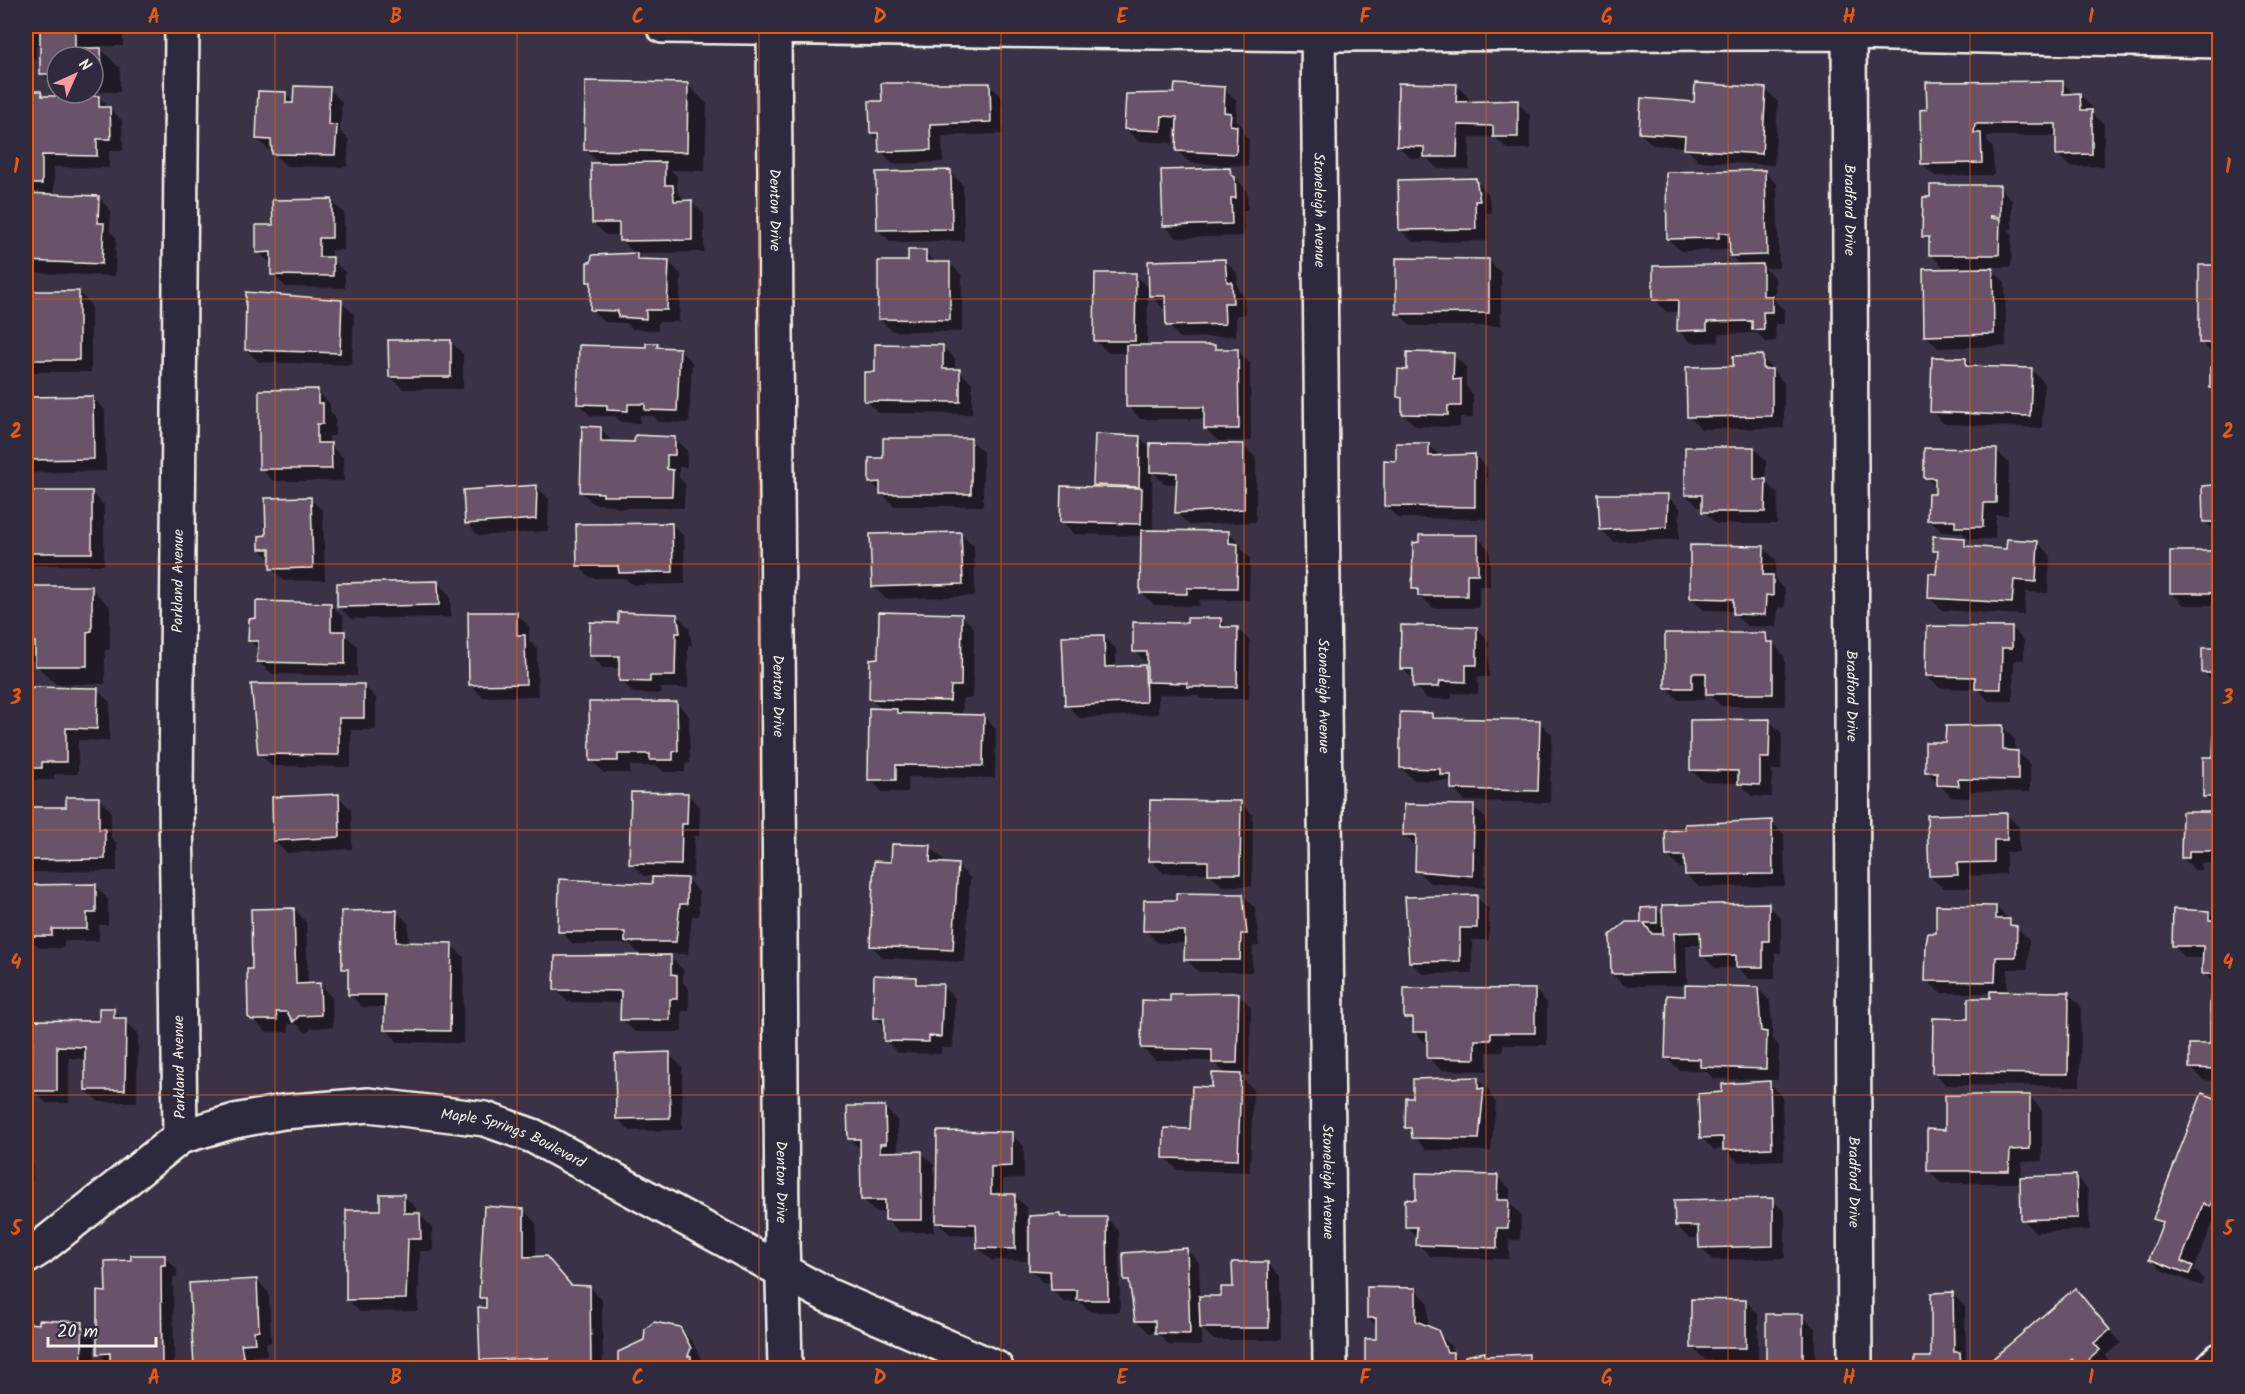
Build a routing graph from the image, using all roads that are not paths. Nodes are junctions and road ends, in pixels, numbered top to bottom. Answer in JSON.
{"nodes":[{"id":1,"x":182,"y":26,"type":"edge"},
{"id":2,"x":663,"y":26,"type":"edge"},
{"id":3,"x":774,"y":26,"type":"edge"},
{"id":4,"x":1318,"y":29,"type":"edge"},
{"id":5,"x":1849,"y":29,"type":"edge"},
{"id":6,"x":2220,"y":41,"type":"edge"},
{"id":7,"x":180,"y":1137,"type":"junction"},
{"id":8,"x":26,"y":1257,"type":"edge"},
{"id":9,"x":783,"y":1272,"type":"junction"},
{"id":10,"x":2220,"y":1360,"type":"edge"},
{"id":11,"x":785,"y":1368,"type":"edge"},
{"id":12,"x":996,"y":1368,"type":"edge"},
{"id":13,"x":1330,"y":1368,"type":"edge"},
{"id":14,"x":1855,"y":1368,"type":"edge"},
{"id":15,"x":2212,"y":1368,"type":"edge"}],
"edges":[{"from":1,"to":7,"type":"street","name":"Parkland Avenue"},
{"from":2,"to":3,"type":"street"},
{"from":3,"to":4,"type":"street"},
{"from":3,"to":9,"type":"street","name":"Denton Drive"},
{"from":4,"to":5,"type":"street"},
{"from":4,"to":13,"type":"street","name":"Stoneleigh Avenue"},
{"from":5,"to":6,"type":"street"},
{"from":5,"to":14,"type":"street","name":"Bradford Drive"},
{"from":7,"to":8,"type":"street","name":"Maple Springs Boulevard"},
{"from":7,"to":9,"type":"street","name":"Maple Springs Boulevard"},
{"from":9,"to":11,"type":"street","name":"Denton Drive"},
{"from":9,"to":12,"type":"street","name":"Maple Springs Boulevard"},
{"from":10,"to":15,"type":"street"}]}
